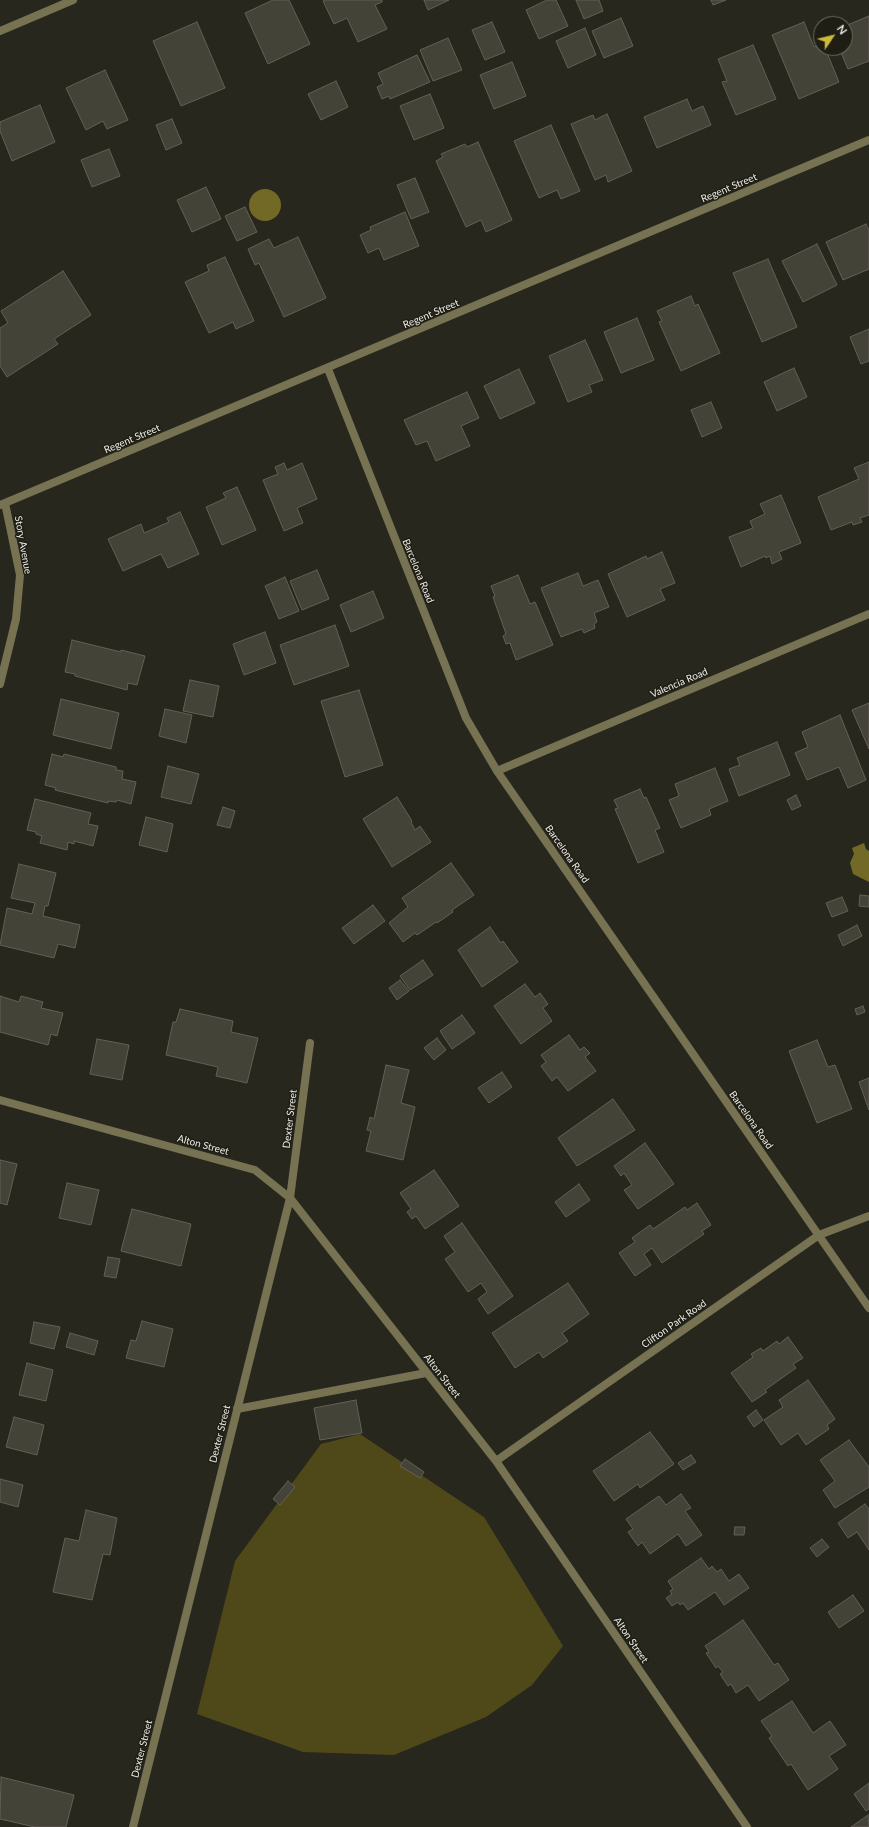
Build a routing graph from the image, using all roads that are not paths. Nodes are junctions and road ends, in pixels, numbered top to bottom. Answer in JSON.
{"nodes":[{"id":1,"x":73,"y":0,"type":"edge"},
{"id":2,"x":0,"y":31,"type":"edge"},
{"id":3,"x":869,"y":140,"type":"edge"},
{"id":4,"x":328,"y":369,"type":"junction"},
{"id":5,"x":2,"y":504,"type":"edge"},
{"id":6,"x":869,"y":614,"type":"edge"},
{"id":7,"x":0,"y":684,"type":"edge"},
{"id":8,"x":497,"y":771,"type":"junction"},
{"id":9,"x":310,"y":1043,"type":"dead end"},
{"id":10,"x":0,"y":1100,"type":"edge"},
{"id":11,"x":290,"y":1198,"type":"junction"},
{"id":12,"x":869,"y":1216,"type":"edge"},
{"id":13,"x":819,"y":1235,"type":"junction"},
{"id":14,"x":869,"y":1308,"type":"edge"},
{"id":15,"x":426,"y":1373,"type":"junction"},
{"id":16,"x":237,"y":1409,"type":"junction"},
{"id":17,"x":496,"y":1461,"type":"junction"},
{"id":18,"x":133,"y":1827,"type":"edge"},
{"id":19,"x":747,"y":1827,"type":"edge"}],
"edges":[{"from":1,"to":2,"type":"street"},
{"from":3,"to":4,"type":"street","name":"Regent Street"},
{"from":4,"to":5,"type":"street","name":"Regent Street"},
{"from":4,"to":8,"type":"street","name":"Barcelona Road"},
{"from":5,"to":7,"type":"street","name":"Story Avenue"},
{"from":6,"to":8,"type":"street","name":"Valencia Road"},
{"from":8,"to":13,"type":"street","name":"Barcelona Road"},
{"from":9,"to":11,"type":"street","name":"Dexter Street"},
{"from":10,"to":11,"type":"street","name":"Alton Street"},
{"from":11,"to":15,"type":"street","name":"Alton Street"},
{"from":11,"to":16,"type":"street","name":"Dexter Street"},
{"from":12,"to":13,"type":"street","name":"Clifton Park Road"},
{"from":13,"to":14,"type":"street","name":"Barcelona Road"},
{"from":13,"to":17,"type":"street","name":"Clifton Park Road"},
{"from":15,"to":16,"type":"street"},
{"from":15,"to":17,"type":"street","name":"Alton Street"},
{"from":16,"to":18,"type":"street","name":"Dexter Street"},
{"from":17,"to":19,"type":"street","name":"Alton Street"}]}
